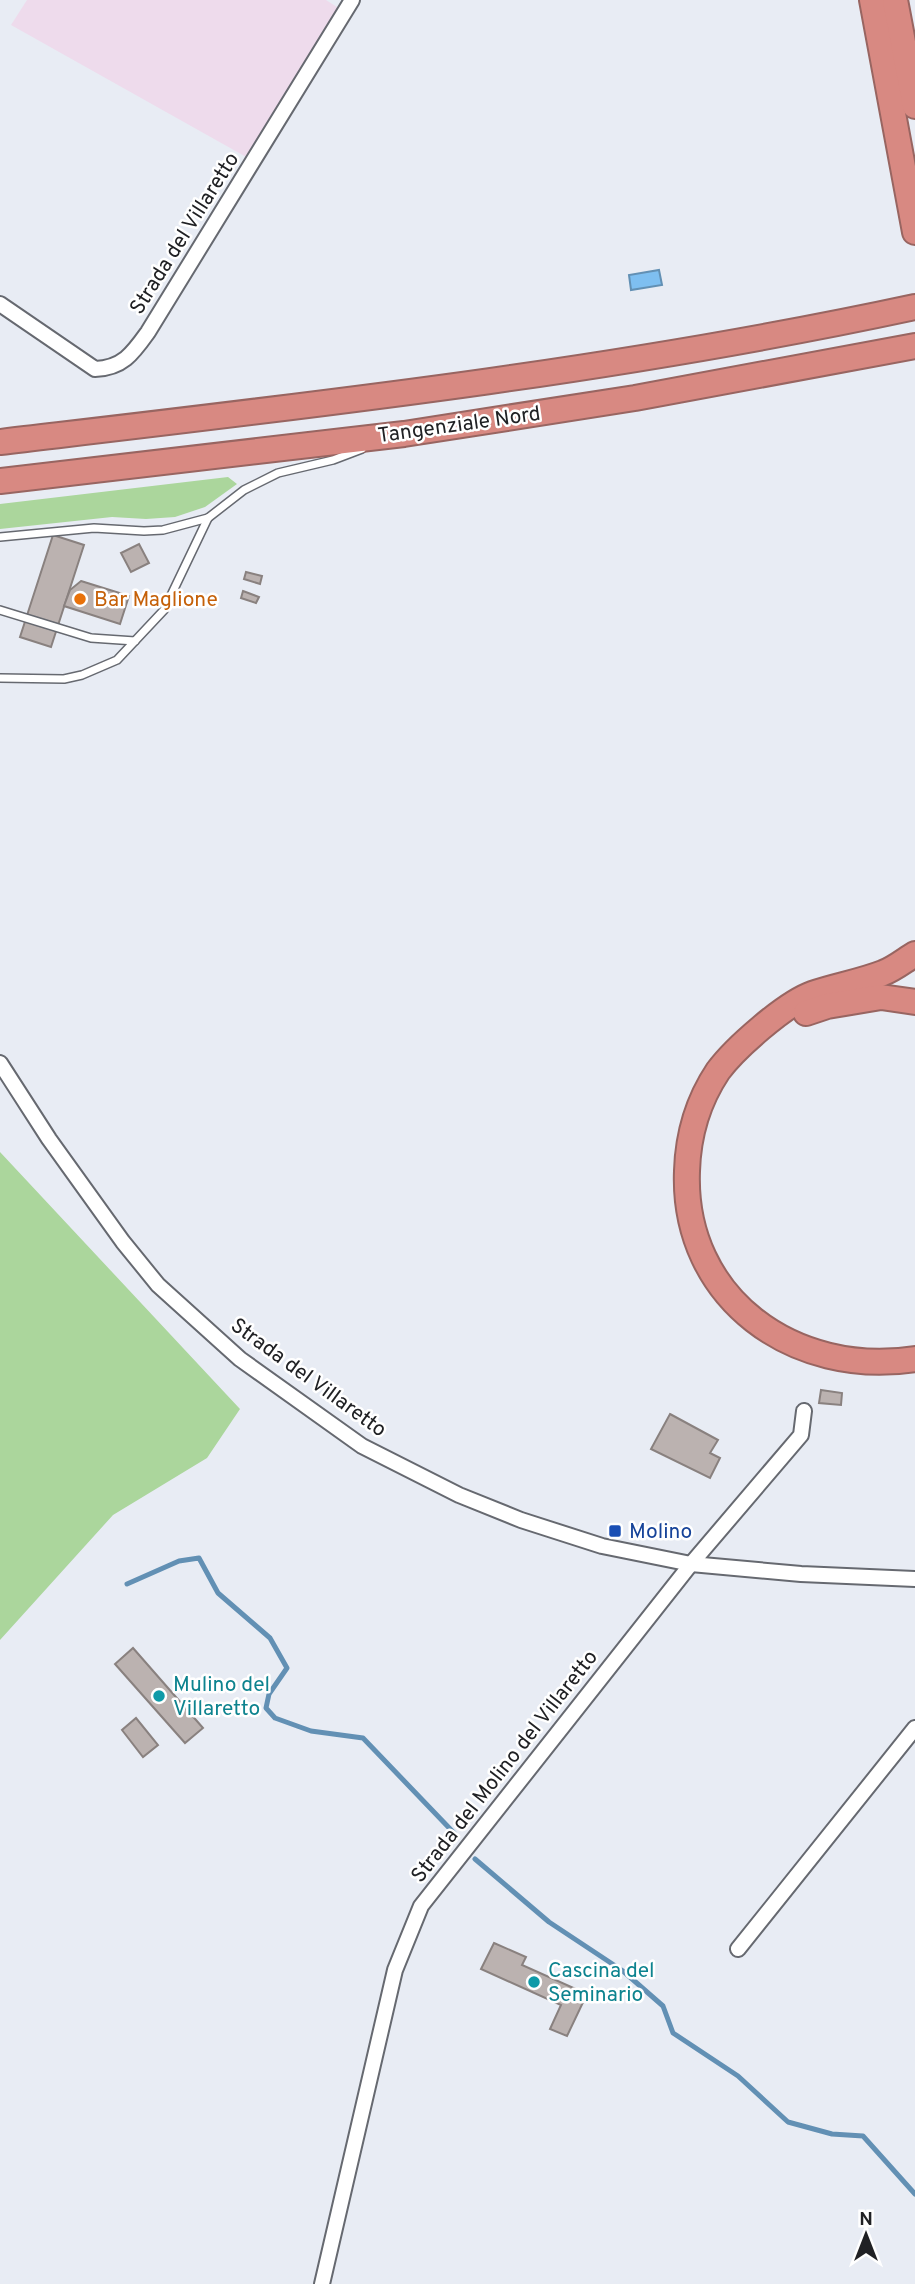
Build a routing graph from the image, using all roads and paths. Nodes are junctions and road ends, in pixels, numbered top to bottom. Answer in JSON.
{"nodes":[{"id":1,"x":352,"y":0,"type":"edge"},
{"id":2,"x":872,"y":0,"type":"edge"},
{"id":3,"x":895,"y":0,"type":"edge"},
{"id":4,"x":915,"y":106,"type":"edge"},
{"id":5,"x":915,"y":232,"type":"edge"},
{"id":6,"x":0,"y":304,"type":"edge"},
{"id":7,"x":915,"y":307,"type":"edge"},
{"id":8,"x":915,"y":346,"type":"edge"},
{"id":9,"x":404,"y":433,"type":"junction"},
{"id":10,"x":0,"y":442,"type":"edge"},
{"id":11,"x":0,"y":481,"type":"edge"},
{"id":12,"x":208,"y":517,"type":"junction"},
{"id":13,"x":0,"y":537,"type":"edge"},
{"id":14,"x":0,"y":610,"type":"edge"},
{"id":15,"x":135,"y":641,"type":"junction"},
{"id":16,"x":0,"y":678,"type":"edge"},
{"id":17,"x":915,"y":954,"type":"edge"},
{"id":18,"x":915,"y":1002,"type":"edge"},
{"id":19,"x":738,"y":1051,"type":"junction"},
{"id":20,"x":0,"y":1063,"type":"edge"},
{"id":21,"x":915,"y":1359,"type":"edge"},
{"id":22,"x":804,"y":1411,"type":"dead end"},
{"id":23,"x":691,"y":1564,"type":"junction"},
{"id":24,"x":915,"y":1579,"type":"edge"},
{"id":25,"x":915,"y":1728,"type":"edge"},
{"id":26,"x":738,"y":1949,"type":"dead end"},
{"id":27,"x":322,"y":2284,"type":"edge"}],
"edges":[{"from":1,"to":6,"type":"street","name":"Strada del Villaretto"},
{"from":2,"to":5,"type":"highway"},
{"from":3,"to":4,"type":"highway"},
{"from":7,"to":10,"type":"highway","name":"Tangenziale Nord"},
{"from":8,"to":9,"type":"highway","name":"Tangenziale Nord"},
{"from":9,"to":11,"type":"highway","name":"Tangenziale Nord"},
{"from":9,"to":12,"type":"lane"},
{"from":12,"to":13,"type":"lane"},
{"from":12,"to":15,"type":"lane"},
{"from":14,"to":15,"type":"lane"},
{"from":15,"to":16,"type":"lane"},
{"from":17,"to":19,"type":"highway"},
{"from":18,"to":19,"type":"highway"},
{"from":19,"to":21,"type":"highway"},
{"from":20,"to":23,"type":"street","name":"Strada del Villaretto"},
{"from":22,"to":23,"type":"street","name":"Strada del Molino del Villaretto"},
{"from":23,"to":24,"type":"street","name":"Strada del Villaretto"},
{"from":23,"to":27,"type":"street","name":"Strada del Molino del Villaretto"},
{"from":25,"to":26,"type":"street"}]}
